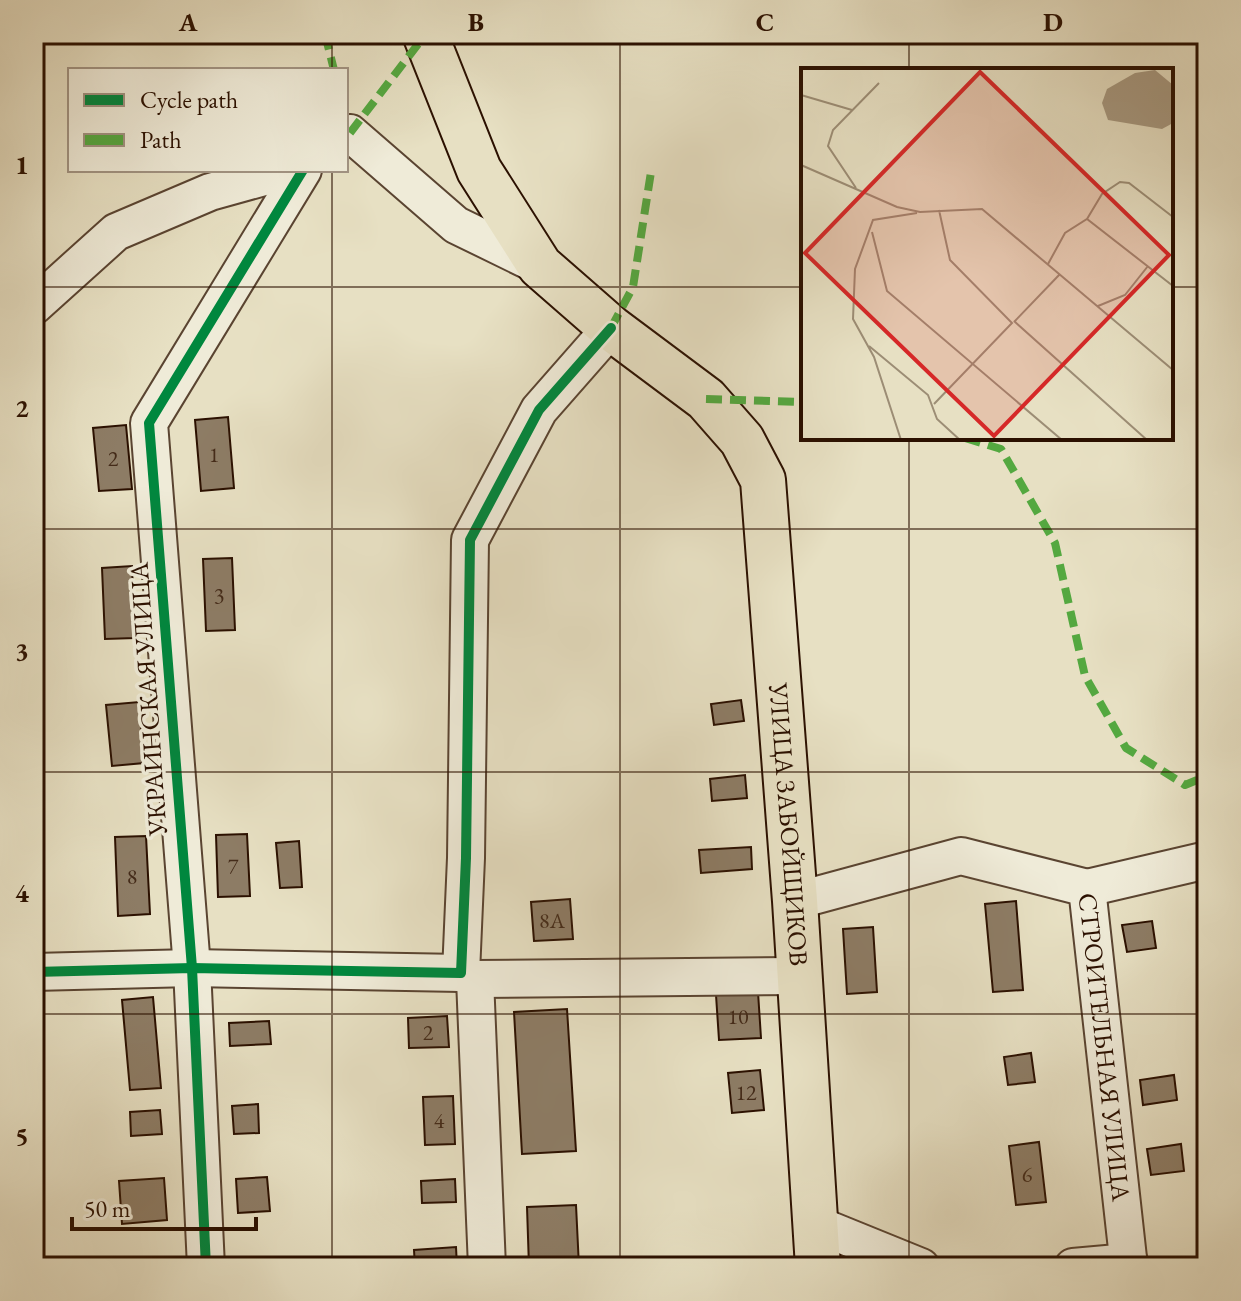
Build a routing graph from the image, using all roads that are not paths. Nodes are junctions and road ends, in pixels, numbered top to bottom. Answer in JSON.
{"nodes":[{"id":1,"x":425,"y":34,"type":"edge"},
{"id":2,"x":348,"y":134,"type":"edge"},
{"id":3,"x":282,"y":172,"type":"edge"},
{"id":4,"x":302,"y":172,"type":"edge"},
{"id":5,"x":540,"y":266,"type":"junction"},
{"id":6,"x":34,"y":306,"type":"edge"},
{"id":7,"x":611,"y":328,"type":"junction"},
{"id":8,"x":1207,"y":860,"type":"edge"},
{"id":9,"x":1087,"y":888,"type":"junction"},
{"id":10,"x":795,"y":901,"type":"junction"},
{"id":11,"x":192,"y":968,"type":"junction"},
{"id":12,"x":34,"y":972,"type":"edge"},
{"id":13,"x":468,"y":976,"type":"junction"},
{"id":14,"x":798,"y":976,"type":"junction"},
{"id":15,"x":815,"y":1224,"type":"junction"},
{"id":16,"x":1129,"y":1264,"type":"edge"},
{"id":17,"x":206,"y":1267,"type":"edge"},
{"id":18,"x":487,"y":1267,"type":"edge"},
{"id":19,"x":818,"y":1267,"type":"edge"},
{"id":20,"x":921,"y":1267,"type":"edge"},
{"id":21,"x":1073,"y":1267,"type":"edge"}],
"edges":[{"from":1,"to":5,"type":"main road","name":"УЛИЦА ЗАБОЙЩИКОВ"},
{"from":2,"to":5,"type":"street"},
{"from":3,"to":6,"type":"street"},
{"from":4,"to":11,"type":"street","name":"УКРАИНСКАЯ УЛИЦА"},
{"from":5,"to":7,"type":"main road","name":"УЛИЦА ЗАБОЙЩИКОВ"},
{"from":7,"to":10,"type":"main road","name":"УЛИЦА ЗАБОЙЩИКОВ"},
{"from":7,"to":13,"type":"street"},
{"from":8,"to":9,"type":"street"},
{"from":9,"to":10,"type":"street","name":"СТРОИТЕЛЬНАЯ УЛИЦА"},
{"from":9,"to":16,"type":"street","name":"СТРОИТЕЛЬНАЯ УЛИЦА"},
{"from":10,"to":14,"type":"main road","name":"УЛИЦА ЗАБОЙЩИКОВ"},
{"from":11,"to":12,"type":"street"},
{"from":11,"to":13,"type":"street"},
{"from":11,"to":17,"type":"street","name":"УКРАИНСКАЯ УЛИЦА"},
{"from":13,"to":14,"type":"street"},
{"from":13,"to":18,"type":"street"},
{"from":14,"to":15,"type":"main road","name":"УЛИЦА ЗАБОЙЩИКОВ"},
{"from":15,"to":19,"type":"main road","name":"УЛИЦА ЗАБОЙЩИКОВ"},
{"from":15,"to":20,"type":"street"},
{"from":16,"to":21,"type":"street"}]}
